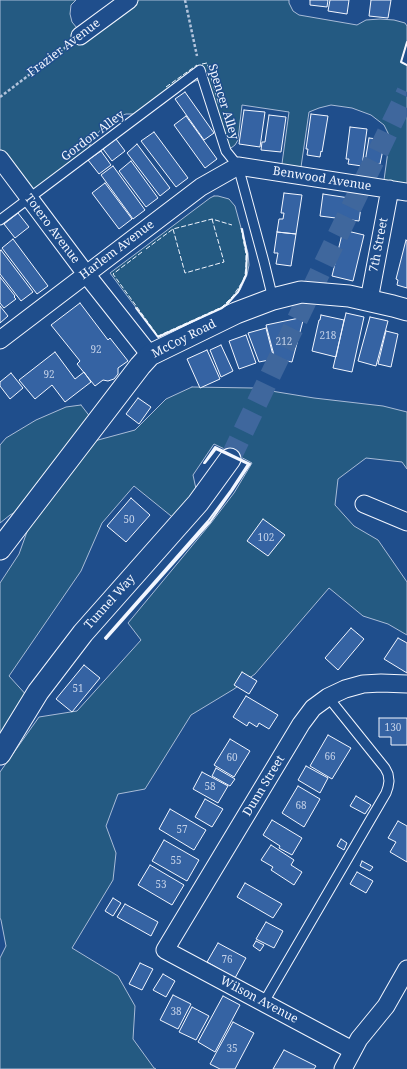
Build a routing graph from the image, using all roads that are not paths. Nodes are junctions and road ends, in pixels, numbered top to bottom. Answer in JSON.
{"nodes":[{"id":1,"x":129,"y":0,"type":"edge"},
{"id":2,"x":80,"y":36,"type":"road end"},
{"id":3,"x":200,"y":70,"type":"joint"},
{"id":4,"x":0,"y":159,"type":"edge"},
{"id":5,"x":238,"y":166,"type":"junction"},
{"id":6,"x":390,"y":189,"type":"junction"},
{"id":7,"x":407,"y":192,"type":"edge"},
{"id":8,"x":29,"y":198,"type":"junction"},
{"id":9,"x":0,"y":220,"type":"edge"},
{"id":10,"x":86,"y":274,"type":"junction"},
{"id":11,"x":273,"y":299,"type":"junction"},
{"id":12,"x":369,"y":300,"type":"junction"},
{"id":13,"x":407,"y":310,"type":"edge"},
{"id":14,"x":0,"y":340,"type":"edge"},
{"id":15,"x":150,"y":355,"type":"junction"},
{"id":16,"x":230,"y":459,"type":"tunnel mouth"},
{"id":17,"x":364,"y":504,"type":"dead end"},
{"id":18,"x":407,"y":522,"type":"edge"},
{"id":19,"x":0,"y":549,"type":"edge"},
{"id":20,"x":407,"y":684,"type":"edge"},
{"id":21,"x":328,"y":697,"type":"junction"},
{"id":22,"x":0,"y":754,"type":"edge"},
{"id":23,"x":165,"y":950,"type":"joint"},
{"id":24,"x":407,"y":969,"type":"edge"},
{"id":25,"x":264,"y":1002,"type":"junction"},
{"id":26,"x":352,"y":1050,"type":"junction"},
{"id":27,"x":343,"y":1069,"type":"edge"}],
"edges":[{"from":1,"to":2,"type":"street","name":"Frazier Avenue"},
{"from":3,"to":5,"type":"lane","name":"Spencer Alley"},
{"from":3,"to":8,"type":"lane","name":"Gordon Alley"},
{"from":4,"to":8,"type":"street","name":"Totero Avenue"},
{"from":5,"to":6,"type":"street","name":"Benwood Avenue"},
{"from":5,"to":10,"type":"street","name":"Harlem Avenue"},
{"from":5,"to":11,"type":"lane","name":"Spencer Alley"},
{"from":6,"to":7,"type":"street","name":"Benwood Avenue"},
{"from":6,"to":12,"type":"street","name":"7th Street"},
{"from":8,"to":9,"type":"lane","name":"Gordon Alley"},
{"from":8,"to":10,"type":"street","name":"Totero Avenue"},
{"from":10,"to":14,"type":"street","name":"Harlem Avenue"},
{"from":10,"to":15,"type":"street","name":"Totero Avenue"},
{"from":11,"to":12,"type":"street","name":"McCoy Road"},
{"from":11,"to":15,"type":"street","name":"McCoy Road"},
{"from":12,"to":13,"type":"street","name":"McCoy Road"},
{"from":15,"to":19,"type":"street","name":"McCoy Road"},
{"from":16,"to":22,"type":"street","name":"Tunnel Way"},
{"from":17,"to":18,"type":"street"},
{"from":20,"to":21,"type":"street","name":"Dunn Street"},
{"from":21,"to":23,"type":"street","name":"Dunn Street"},
{"from":21,"to":25,"type":"lane"},
{"from":23,"to":25,"type":"street","name":"Wilson Avenue"},
{"from":24,"to":26,"type":"street"},
{"from":25,"to":26,"type":"street","name":"Wilson Avenue"},
{"from":26,"to":27,"type":"street"}]}
